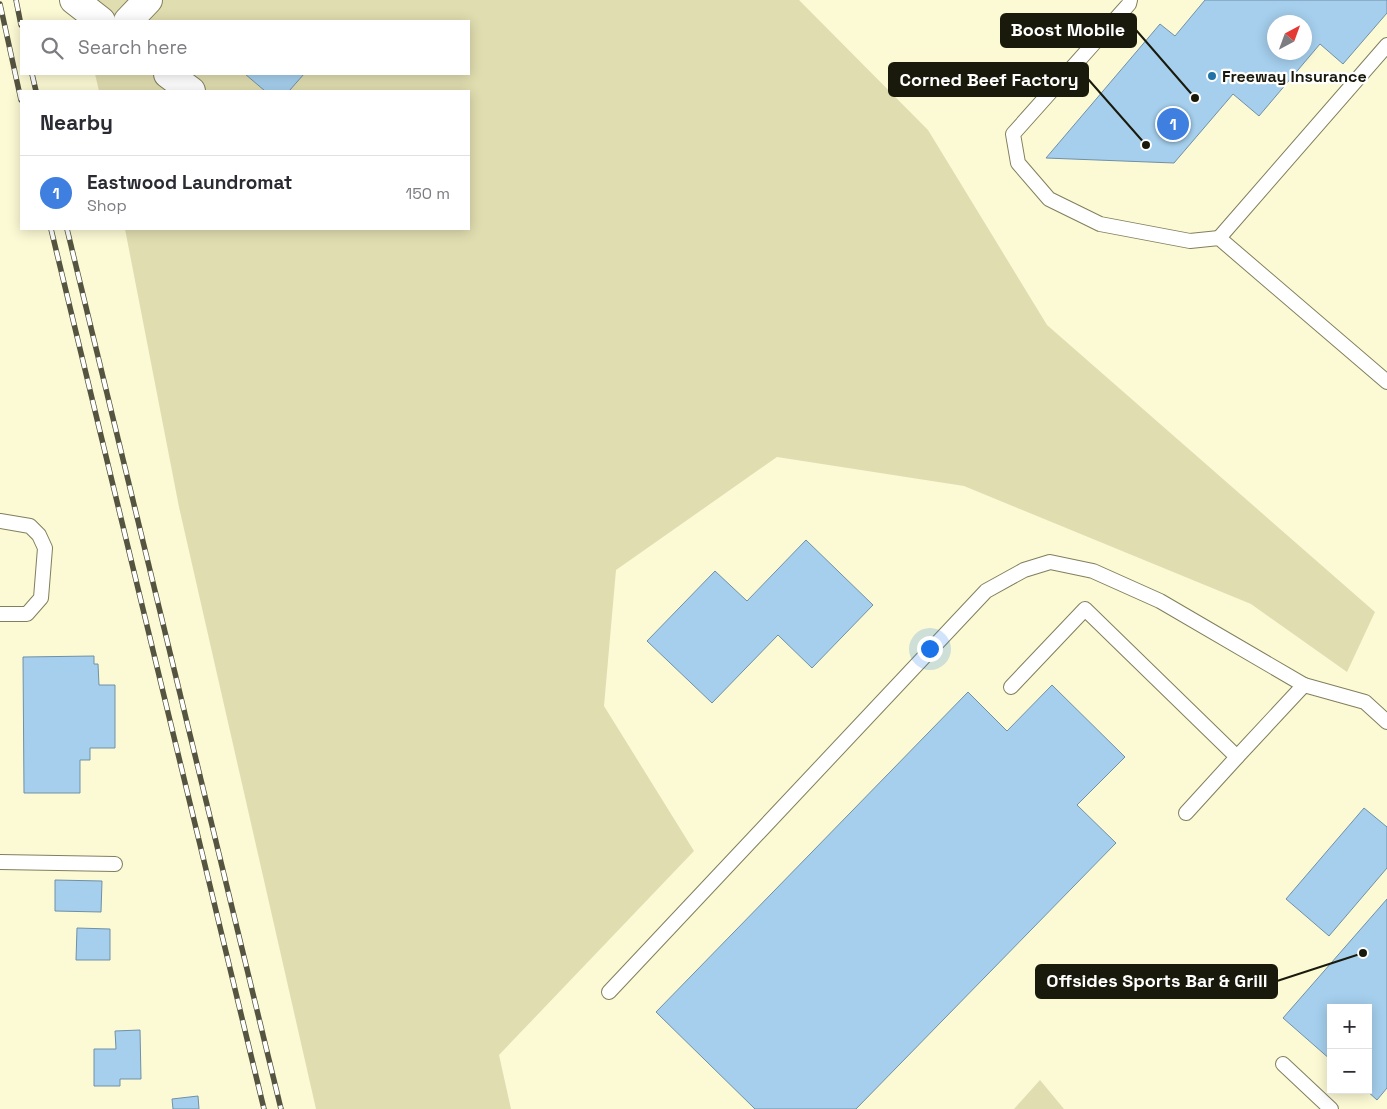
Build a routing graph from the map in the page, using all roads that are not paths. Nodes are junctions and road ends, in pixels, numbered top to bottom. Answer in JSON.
{"nodes":[{"id":1,"x":74,"y":0,"type":"edge"},
{"id":2,"x":148,"y":0,"type":"edge"},
{"id":3,"x":1130,"y":0,"type":"edge"},
{"id":4,"x":100,"y":20,"type":"edge"},
{"id":5,"x":129,"y":20,"type":"edge"},
{"id":6,"x":1387,"y":44,"type":"edge"},
{"id":7,"x":169,"y":75,"type":"edge"},
{"id":8,"x":190,"y":90,"type":"edge"},
{"id":9,"x":1219,"y":238,"type":"junction"},
{"id":10,"x":1387,"y":382,"type":"edge"},
{"id":11,"x":0,"y":521,"type":"edge"},
{"id":12,"x":0,"y":614,"type":"edge"},
{"id":13,"x":1304,"y":685,"type":"junction"},
{"id":14,"x":1011,"y":688,"type":"dead end"},
{"id":15,"x":1387,"y":722,"type":"edge"},
{"id":16,"x":1237,"y":757,"type":"junction"},
{"id":17,"x":1186,"y":813,"type":"dead end"},
{"id":18,"x":0,"y":862,"type":"edge"},
{"id":19,"x":115,"y":864,"type":"dead end"},
{"id":20,"x":609,"y":992,"type":"dead end"},
{"id":21,"x":1283,"y":1064,"type":"dead end"},
{"id":22,"x":1330,"y":1109,"type":"edge"}],
"edges":[{"from":1,"to":4,"type":"street"},
{"from":2,"to":5,"type":"street"},
{"from":3,"to":9,"type":"lane"},
{"from":6,"to":9,"type":"lane"},
{"from":7,"to":8,"type":"street"},
{"from":9,"to":10,"type":"lane"},
{"from":11,"to":12,"type":"lane"},
{"from":13,"to":15,"type":"lane"},
{"from":13,"to":16,"type":"lane"},
{"from":13,"to":20,"type":"lane"},
{"from":14,"to":16,"type":"lane"},
{"from":16,"to":17,"type":"lane"},
{"from":18,"to":19,"type":"lane"},
{"from":21,"to":22,"type":"lane"}]}
